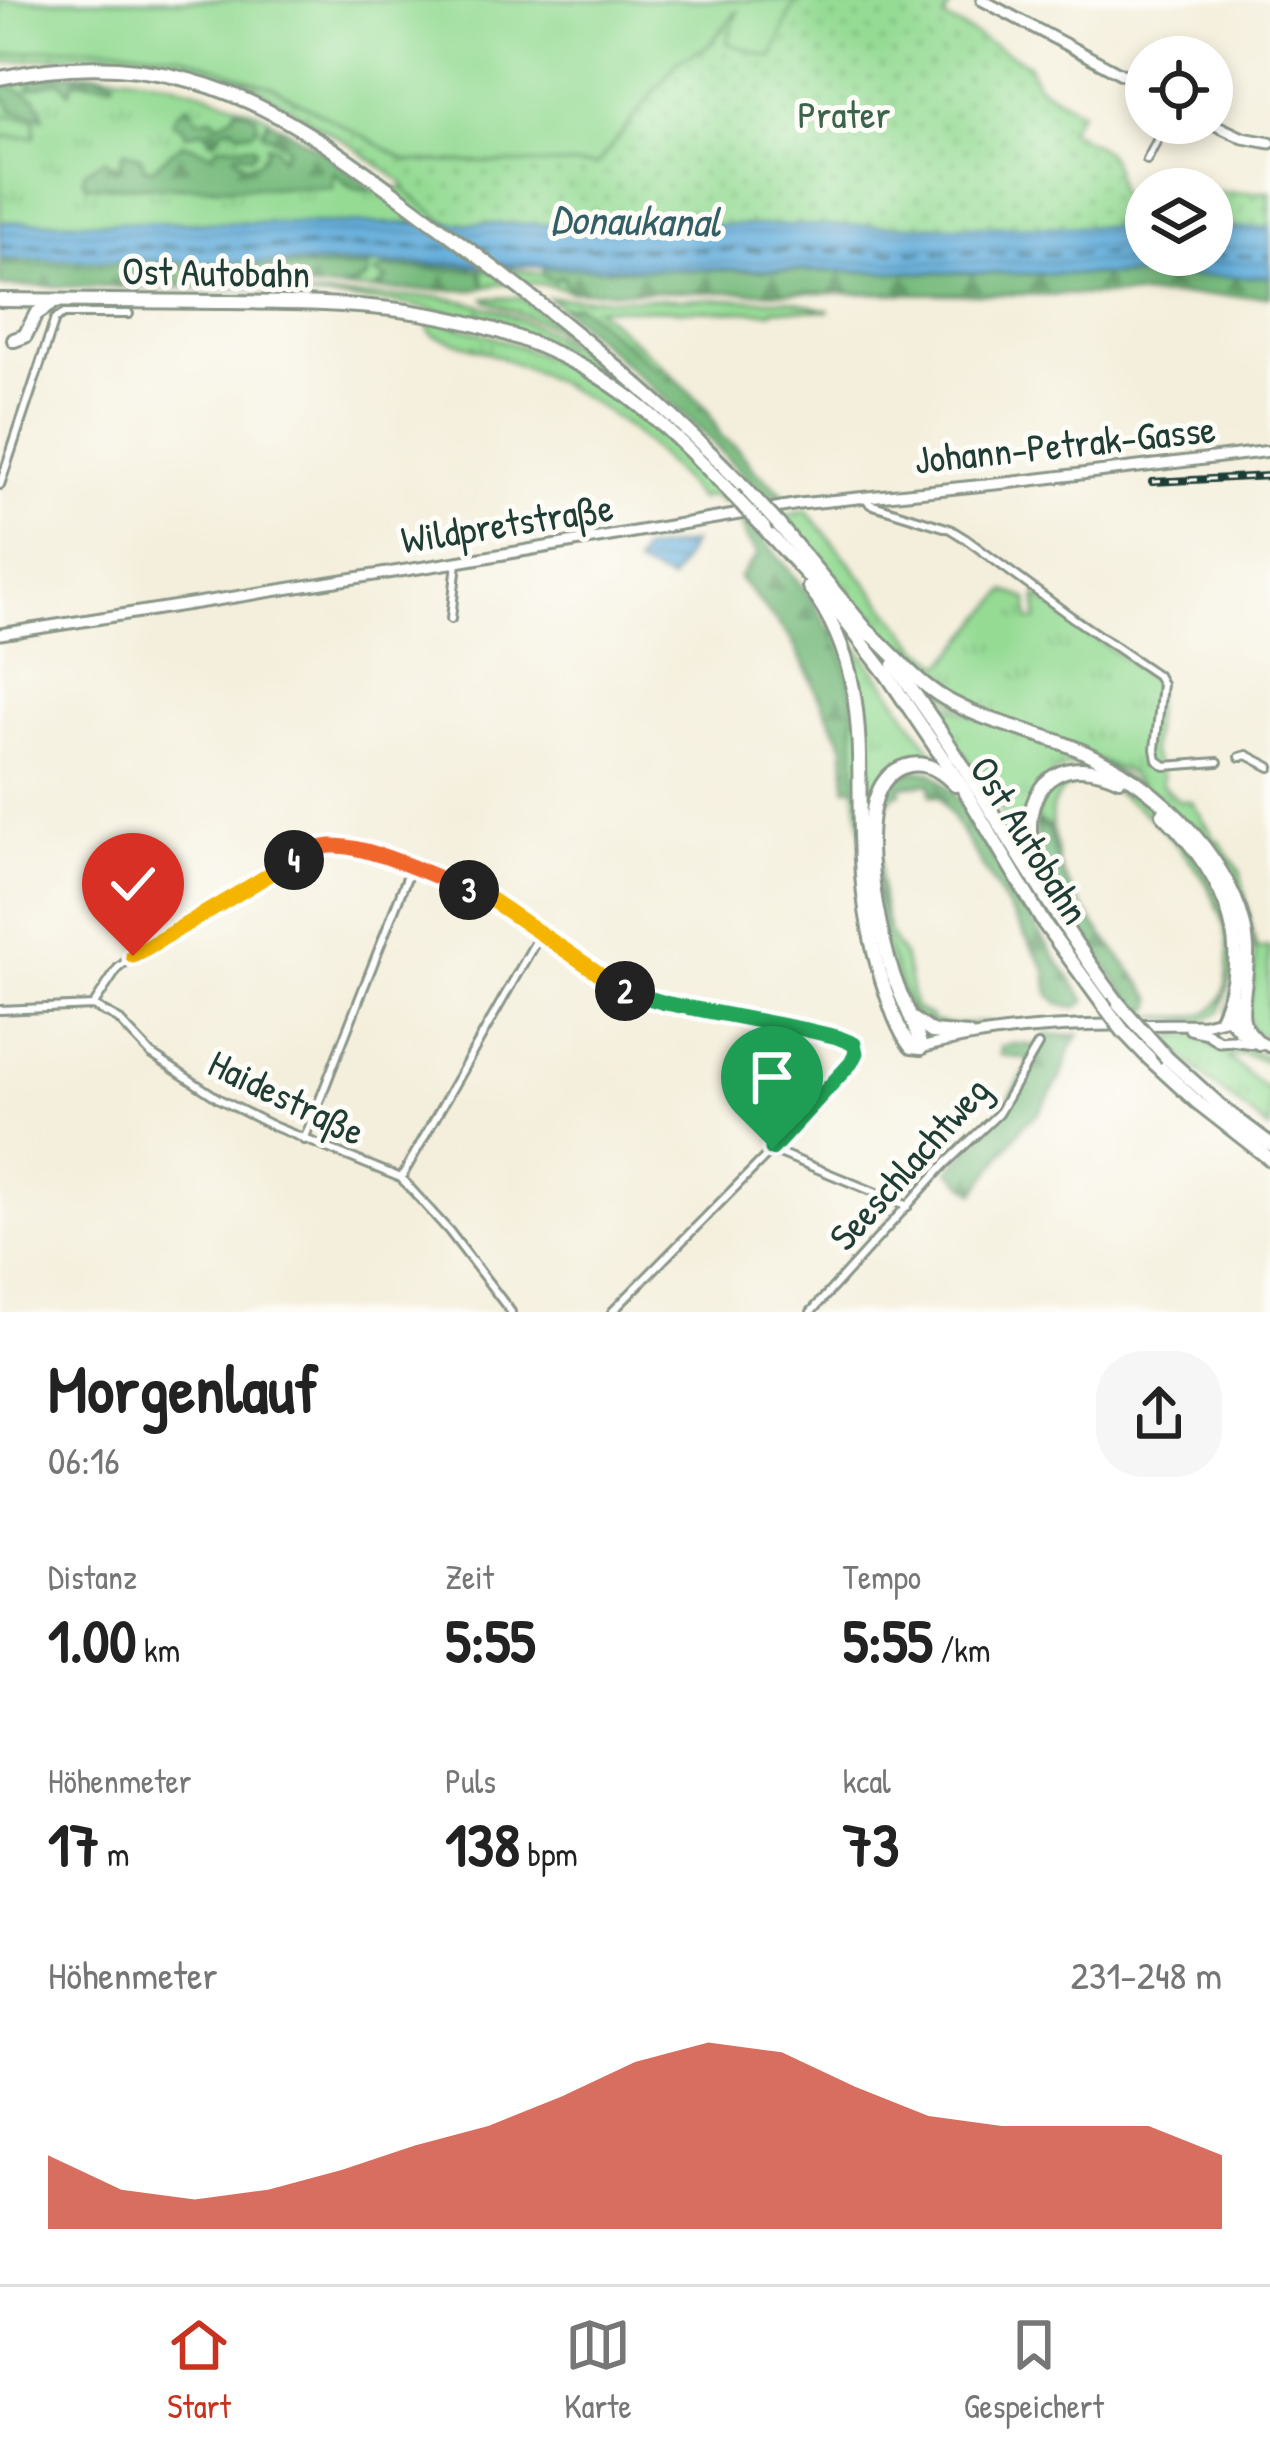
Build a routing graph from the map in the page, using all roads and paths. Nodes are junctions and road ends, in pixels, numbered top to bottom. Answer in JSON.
{"nodes":[{"id":1,"x":982,"y":0,"type":"edge"},
{"id":2,"x":1125,"y":76,"type":"edge"},
{"id":3,"x":0,"y":78,"type":"edge"},
{"id":4,"x":1233,"y":131,"type":"edge"},
{"id":5,"x":1264,"y":142,"type":"edge"},
{"id":6,"x":1155,"y":144,"type":"edge"},
{"id":7,"x":1147,"y":160,"type":"dead end"},
{"id":8,"x":0,"y":300,"type":"edge"},
{"id":9,"x":56,"y":301,"type":"junction"},
{"id":10,"x":129,"y":314,"type":"dead end"},
{"id":11,"x":14,"y":340,"type":"dead end"},
{"id":12,"x":1270,"y":451,"type":"edge"},
{"id":13,"x":0,"y":484,"type":"edge"},
{"id":14,"x":866,"y":496,"type":"junction"},
{"id":15,"x":781,"y":547,"type":"junction"},
{"id":16,"x":457,"y":562,"type":"junction"},
{"id":17,"x":451,"y":619,"type":"dead end"},
{"id":18,"x":869,"y":632,"type":"junction"},
{"id":19,"x":0,"y":634,"type":"edge"},
{"id":20,"x":1240,"y":757,"type":"dead end"},
{"id":21,"x":1218,"y":762,"type":"dead end"},
{"id":22,"x":1270,"y":767,"type":"edge"},
{"id":23,"x":968,"y":799,"type":"junction"},
{"id":24,"x":411,"y":867,"type":"junction"},
{"id":25,"x":1056,"y":916,"type":"junction"},
{"id":26,"x":540,"y":934,"type":"junction"},
{"id":27,"x":1246,"y":985,"type":"junction"},
{"id":28,"x":93,"y":1006,"type":"junction"},
{"id":29,"x":0,"y":1010,"type":"edge"},
{"id":30,"x":908,"y":1013,"type":"junction"},
{"id":31,"x":1173,"y":1025,"type":"junction"},
{"id":32,"x":1226,"y":1026,"type":"junction"},
{"id":33,"x":968,"y":1036,"type":"junction"},
{"id":34,"x":1213,"y":1036,"type":"junction"},
{"id":35,"x":1038,"y":1045,"type":"dead end"},
{"id":36,"x":1264,"y":1045,"type":"edge"},
{"id":37,"x":921,"y":1048,"type":"junction"},
{"id":38,"x":304,"y":1140,"type":"junction"},
{"id":39,"x":1270,"y":1144,"type":"edge"},
{"id":40,"x":772,"y":1149,"type":"junction"},
{"id":41,"x":1270,"y":1159,"type":"edge"},
{"id":42,"x":401,"y":1178,"type":"junction"},
{"id":43,"x":908,"y":1206,"type":"junction"},
{"id":44,"x":511,"y":1312,"type":"edge"},
{"id":45,"x":611,"y":1312,"type":"edge"},
{"id":46,"x":812,"y":1312,"type":"edge"}],
"edges":[{"from":1,"to":2,"type":"main road"},
{"from":3,"to":18,"type":"highway","name":"Ost Autobahn","bridge":true},
{"from":4,"to":5,"type":"main road"},
{"from":6,"to":7,"type":"street"},
{"from":8,"to":9,"type":"highway","name":"Ost Autobahn"},
{"from":9,"to":11,"type":"highway"},
{"from":9,"to":15,"type":"highway","name":"Ost Autobahn","bridge":true},
{"from":10,"to":13,"type":"street"},
{"from":12,"to":14,"type":"main road","name":"Johann-Petrak-Gasse"},
{"from":14,"to":16,"type":"main road","name":"Wildpretstraße"},
{"from":14,"to":21,"type":"street"},
{"from":15,"to":23,"type":"highway","name":"Ost Autobahn"},
{"from":15,"to":37,"type":"highway"},
{"from":16,"to":17,"type":"street"},
{"from":16,"to":19,"type":"main road","name":"Wildpretstraße"},
{"from":18,"to":25,"type":"highway","name":"Ost Autobahn"},
{"from":18,"to":27,"type":"highway"},
{"from":20,"to":22,"type":"street"},
{"from":23,"to":30,"type":"highway"},
{"from":23,"to":41,"type":"highway","name":"Ost Autobahn","bridge":true},
{"from":24,"to":26,"type":"street"},
{"from":24,"to":28,"type":"street"},
{"from":24,"to":38,"type":"street"},
{"from":25,"to":32,"type":"highway"},
{"from":25,"to":39,"type":"highway","name":"Ost Autobahn","bridge":true},
{"from":26,"to":40,"type":"street"},
{"from":26,"to":42,"type":"street"},
{"from":27,"to":32,"type":"highway"},
{"from":27,"to":36,"type":"highway"},
{"from":28,"to":29,"type":"street"},
{"from":28,"to":38,"type":"street","name":"Haidestraße"},
{"from":30,"to":33,"type":"highway"},
{"from":30,"to":37,"type":"highway"},
{"from":31,"to":32,"type":"main road"},
{"from":31,"to":33,"type":"main road"},
{"from":31,"to":34,"type":"main road"},
{"from":32,"to":34,"type":"main road"},
{"from":32,"to":34,"type":"main road"},
{"from":32,"to":36,"type":"main road"},
{"from":33,"to":37,"type":"main road"},
{"from":35,"to":43,"type":"street","name":"Seeschlachtweg"},
{"from":38,"to":42,"type":"street","name":"Haidestraße"},
{"from":40,"to":43,"type":"street"},
{"from":40,"to":45,"type":"street"},
{"from":42,"to":44,"type":"street","name":"Haidestraße"},
{"from":43,"to":46,"type":"street","name":"Seeschlachtweg"}]}
